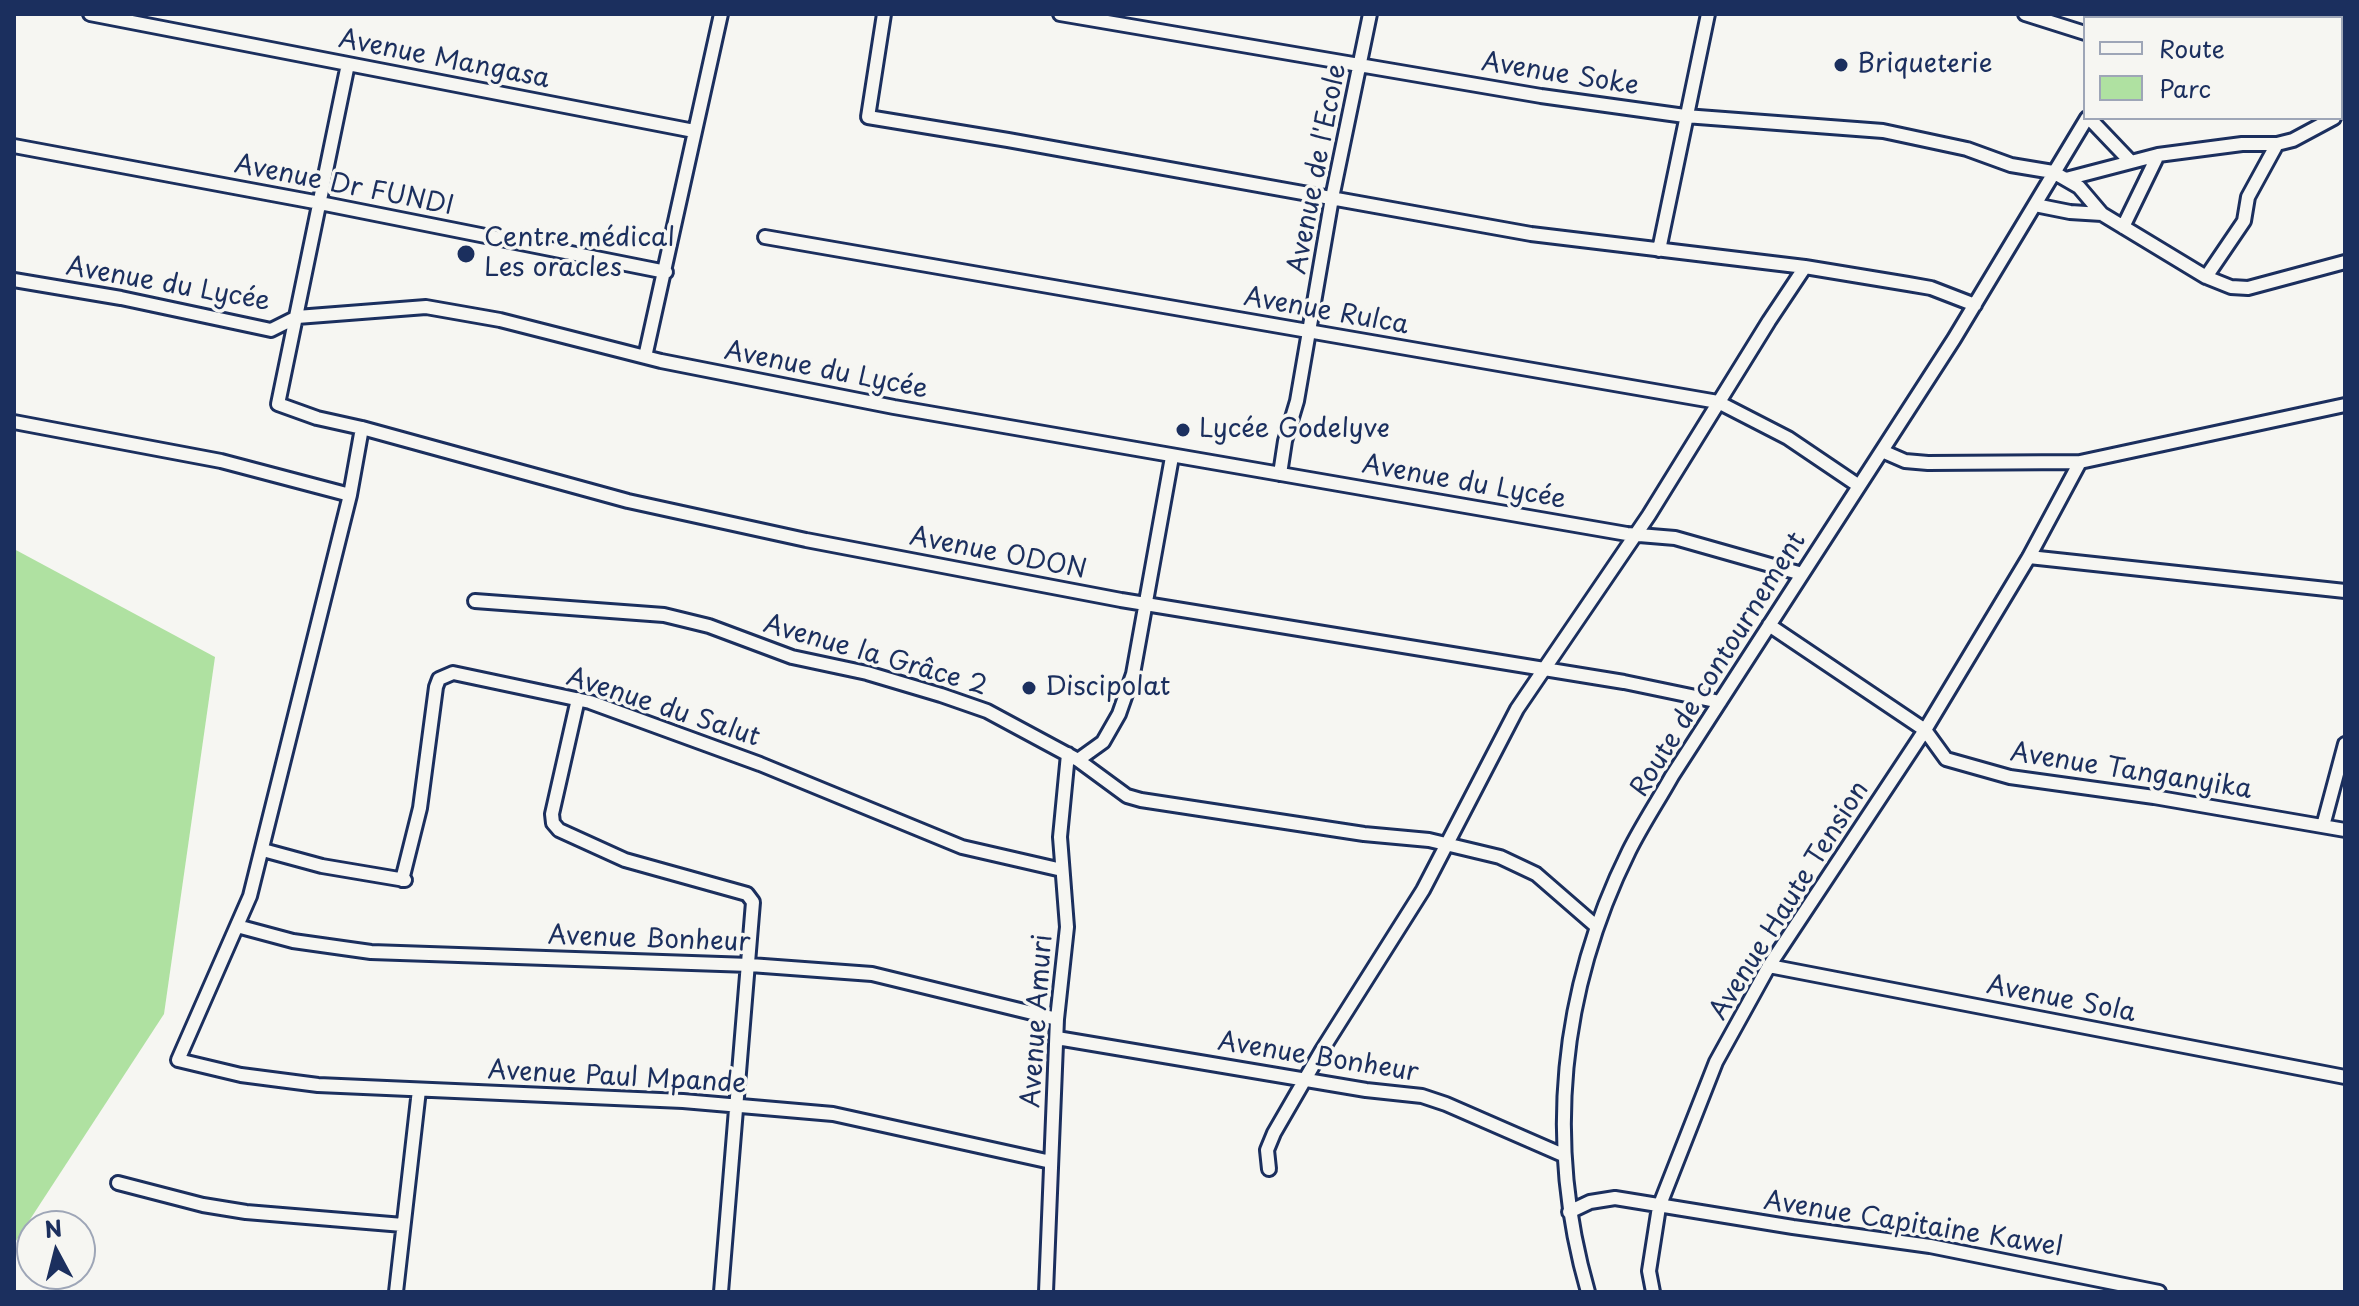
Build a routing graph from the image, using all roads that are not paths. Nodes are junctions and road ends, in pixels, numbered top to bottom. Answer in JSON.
{"nodes":[{"id":1,"x":90,"y":14,"type":"edge"},
{"id":2,"x":174,"y":14,"type":"edge"},
{"id":3,"x":721,"y":14,"type":"edge"},
{"id":4,"x":884,"y":14,"type":"edge"},
{"id":5,"x":1060,"y":14,"type":"edge"},
{"id":6,"x":1370,"y":14,"type":"edge"},
{"id":7,"x":1708,"y":14,"type":"edge"},
{"id":8,"x":2025,"y":14,"type":"edge"},
{"id":9,"x":171,"y":30,"type":"junction"},
{"id":10,"x":2083,"y":32,"type":"edge"},
{"id":11,"x":348,"y":64,"type":"junction"},
{"id":12,"x":1361,"y":64,"type":"junction"},
{"id":13,"x":1685,"y":116,"type":"junction"},
{"id":14,"x":2087,"y":120,"type":"edge"},
{"id":15,"x":2090,"y":120,"type":"edge"},
{"id":16,"x":2330,"y":120,"type":"edge"},
{"id":17,"x":694,"y":131,"type":"junction"},
{"id":18,"x":2277,"y":144,"type":"junction"},
{"id":19,"x":14,"y":146,"type":"edge"},
{"id":20,"x":2158,"y":155,"type":"junction"},
{"id":21,"x":2131,"y":162,"type":"junction"},
{"id":22,"x":2053,"y":172,"type":"junction"},
{"id":23,"x":2066,"y":179,"type":"junction"},
{"id":24,"x":1332,"y":198,"type":"junction"},
{"id":25,"x":320,"y":203,"type":"junction"},
{"id":26,"x":2035,"y":205,"type":"junction"},
{"id":27,"x":2102,"y":214,"type":"junction"},
{"id":28,"x":2123,"y":227,"type":"junction"},
{"id":29,"x":765,"y":237,"type":"dead end"},
{"id":30,"x":1659,"y":250,"type":"junction"},
{"id":31,"x":2345,"y":262,"type":"edge"},
{"id":32,"x":1805,"y":267,"type":"junction"},
{"id":33,"x":666,"y":272,"type":"junction"},
{"id":34,"x":2206,"y":277,"type":"junction"},
{"id":35,"x":14,"y":280,"type":"edge"},
{"id":36,"x":1975,"y":305,"type":"junction"},
{"id":37,"x":297,"y":317,"type":"junction"},
{"id":38,"x":1310,"y":332,"type":"junction"},
{"id":39,"x":645,"y":357,"type":"junction"},
{"id":40,"x":1718,"y":402,"type":"junction"},
{"id":41,"x":2345,"y":405,"type":"edge"},
{"id":42,"x":14,"y":422,"type":"edge"},
{"id":43,"x":362,"y":428,"type":"junction"},
{"id":44,"x":1882,"y":451,"type":"junction"},
{"id":45,"x":1172,"y":457,"type":"junction"},
{"id":46,"x":2080,"y":462,"type":"junction"},
{"id":47,"x":1280,"y":474,"type":"junction"},
{"id":48,"x":1859,"y":486,"type":"junction"},
{"id":49,"x":350,"y":495,"type":"junction"},
{"id":50,"x":1635,"y":535,"type":"junction"},
{"id":51,"x":2029,"y":557,"type":"junction"},
{"id":52,"x":1802,"y":574,"type":"junction"},
{"id":53,"x":2345,"y":591,"type":"edge"},
{"id":54,"x":475,"y":601,"type":"dead end"},
{"id":55,"x":1146,"y":604,"type":"junction"},
{"id":56,"x":1769,"y":625,"type":"junction"},
{"id":57,"x":1544,"y":669,"type":"junction"},
{"id":58,"x":578,"y":699,"type":"junction"},
{"id":59,"x":1720,"y":702,"type":"junction"},
{"id":60,"x":1925,"y":730,"type":"junction"},
{"id":61,"x":2345,"y":744,"type":"edge"},
{"id":62,"x":1073,"y":757,"type":"junction"},
{"id":63,"x":2323,"y":826,"type":"junction"},
{"id":64,"x":2345,"y":830,"type":"edge"},
{"id":65,"x":1448,"y":845,"type":"junction"},
{"id":66,"x":263,"y":850,"type":"junction"},
{"id":67,"x":1062,"y":870,"type":"junction"},
{"id":68,"x":237,"y":926,"type":"junction"},
{"id":69,"x":1597,"y":927,"type":"junction"},
{"id":70,"x":750,"y":965,"type":"junction"},
{"id":71,"x":1769,"y":966,"type":"junction"},
{"id":72,"x":1057,"y":1019,"type":"junction"},
{"id":73,"x":1057,"y":1038,"type":"junction"},
{"id":74,"x":2345,"y":1077,"type":"edge"},
{"id":75,"x":1304,"y":1080,"type":"junction"},
{"id":76,"x":419,"y":1090,"type":"junction"},
{"id":77,"x":737,"y":1106,"type":"junction"},
{"id":78,"x":1563,"y":1155,"type":"junction"},
{"id":79,"x":1051,"y":1162,"type":"junction"},
{"id":80,"x":1269,"y":1169,"type":"dead end"},
{"id":81,"x":118,"y":1183,"type":"dead end"},
{"id":82,"x":1659,"y":1207,"type":"junction"},
{"id":83,"x":1569,"y":1212,"type":"junction"},
{"id":84,"x":403,"y":1225,"type":"junction"},
{"id":85,"x":396,"y":1292,"type":"edge"},
{"id":86,"x":721,"y":1292,"type":"edge"},
{"id":87,"x":1046,"y":1292,"type":"edge"},
{"id":88,"x":1588,"y":1292,"type":"edge"},
{"id":89,"x":1653,"y":1292,"type":"edge"},
{"id":90,"x":2159,"y":1292,"type":"edge"}],
"edges":[{"from":1,"to":9,"type":"street","name":"Avenue Mangasa"},
{"from":2,"to":9,"type":"street"},
{"from":3,"to":17,"type":"street"},
{"from":4,"to":24,"type":"street"},
{"from":5,"to":12,"type":"street","name":"Avenue Soke"},
{"from":6,"to":12,"type":"street","name":"Avenue de l'Ecole"},
{"from":7,"to":13,"type":"street"},
{"from":8,"to":10,"type":"street"},
{"from":9,"to":11,"type":"street","name":"Avenue Mangasa"},
{"from":11,"to":17,"type":"street","name":"Avenue Mangasa"},
{"from":11,"to":25,"type":"street"},
{"from":12,"to":13,"type":"street","name":"Avenue Soke"},
{"from":12,"to":24,"type":"street","name":"Avenue de l'Ecole"},
{"from":13,"to":22,"type":"street","name":"Avenue Soke"},
{"from":13,"to":30,"type":"street"},
{"from":14,"to":22,"type":"street","name":"Route de contournement"},
{"from":15,"to":21,"type":"street"},
{"from":16,"to":18,"type":"street"},
{"from":17,"to":33,"type":"street"},
{"from":18,"to":20,"type":"street"},
{"from":18,"to":34,"type":"street"},
{"from":19,"to":25,"type":"street","name":"Avenue Dr FUNDI"},
{"from":20,"to":21,"type":"street"},
{"from":20,"to":28,"type":"street"},
{"from":21,"to":23,"type":"street"},
{"from":22,"to":23,"type":"street","name":"Avenue Soke"},
{"from":22,"to":26,"type":"street","name":"Route de contournement"},
{"from":23,"to":27,"type":"street","name":"Avenue Soke"},
{"from":24,"to":30,"type":"street"},
{"from":24,"to":38,"type":"street","name":"Avenue de l'Ecole"},
{"from":25,"to":33,"type":"street","name":"Avenue Dr FUNDI"},
{"from":25,"to":37,"type":"street"},
{"from":26,"to":27,"type":"street"},
{"from":26,"to":36,"type":"street","name":"Route de contournement"},
{"from":27,"to":28,"type":"street"},
{"from":28,"to":34,"type":"street"},
{"from":29,"to":38,"type":"street","name":"Avenue Rulca"},
{"from":30,"to":32,"type":"street"},
{"from":31,"to":34,"type":"street"},
{"from":32,"to":36,"type":"street"},
{"from":32,"to":40,"type":"street"},
{"from":33,"to":39,"type":"street"},
{"from":35,"to":37,"type":"street","name":"Avenue du Lycée"},
{"from":36,"to":44,"type":"street","name":"Route de contournement"},
{"from":37,"to":39,"type":"street","name":"Avenue du Lycée"},
{"from":37,"to":43,"type":"street","name":"Avenue ODON"},
{"from":38,"to":40,"type":"street","name":"Avenue Rulca"},
{"from":38,"to":47,"type":"street","name":"Avenue de l'Ecole"},
{"from":39,"to":45,"type":"street","name":"Avenue du Lycée"},
{"from":40,"to":48,"type":"street","name":"Avenue Rulca"},
{"from":40,"to":50,"type":"street"},
{"from":41,"to":46,"type":"street"},
{"from":42,"to":49,"type":"street"},
{"from":43,"to":49,"type":"street"},
{"from":43,"to":55,"type":"street","name":"Avenue ODON"},
{"from":44,"to":46,"type":"street"},
{"from":44,"to":48,"type":"street","name":"Route de contournement"},
{"from":45,"to":47,"type":"street","name":"Avenue du Lycée"},
{"from":45,"to":55,"type":"street"},
{"from":46,"to":51,"type":"street","name":"Avenue Haute Tension"},
{"from":47,"to":50,"type":"street","name":"Avenue du Lycée"},
{"from":48,"to":52,"type":"street","name":"Route de contournement"},
{"from":49,"to":66,"type":"street"},
{"from":50,"to":52,"type":"street","name":"Avenue du Lycée"},
{"from":50,"to":57,"type":"street"},
{"from":51,"to":53,"type":"street"},
{"from":51,"to":60,"type":"street","name":"Avenue Haute Tension"},
{"from":52,"to":56,"type":"street","name":"Route de contournement"},
{"from":54,"to":62,"type":"street","name":"Avenue la Grâce 2"},
{"from":55,"to":57,"type":"street","name":"Avenue ODON"},
{"from":55,"to":62,"type":"street"},
{"from":56,"to":59,"type":"street","name":"Route de contournement"},
{"from":56,"to":60,"type":"street","name":"Avenue Tanganyika"},
{"from":57,"to":59,"type":"street","name":"Avenue ODON"},
{"from":57,"to":65,"type":"street"},
{"from":58,"to":66,"type":"street","name":"Avenue du Salut"},
{"from":58,"to":67,"type":"street","name":"Avenue du Salut"},
{"from":58,"to":70,"type":"street"},
{"from":59,"to":69,"type":"street","name":"Route de contournement"},
{"from":60,"to":63,"type":"street","name":"Avenue Tanganyika"},
{"from":60,"to":71,"type":"street","name":"Avenue Haute Tension"},
{"from":61,"to":63,"type":"street"},
{"from":62,"to":65,"type":"street","name":"Avenue la Grâce 2"},
{"from":62,"to":67,"type":"street","name":"Avenue Amuri"},
{"from":63,"to":64,"type":"street","name":"Avenue Tanganyika"},
{"from":65,"to":69,"type":"street","name":"Avenue la Grâce 2"},
{"from":65,"to":75,"type":"street"},
{"from":66,"to":68,"type":"street"},
{"from":67,"to":72,"type":"street","name":"Avenue Amuri"},
{"from":68,"to":70,"type":"street","name":"Avenue Bonheur"},
{"from":68,"to":76,"type":"street","name":"Avenue Paul Mpande"},
{"from":69,"to":78,"type":"street","name":"Route de contournement"},
{"from":70,"to":72,"type":"street","name":"Avenue Bonheur"},
{"from":70,"to":77,"type":"street"},
{"from":71,"to":74,"type":"street","name":"Avenue Sola"},
{"from":71,"to":82,"type":"street","name":"Avenue Haute Tension"},
{"from":72,"to":73,"type":"street","name":"Avenue Amuri"},
{"from":73,"to":75,"type":"street","name":"Avenue Bonheur"},
{"from":73,"to":79,"type":"street","name":"Avenue Amuri"},
{"from":75,"to":78,"type":"street","name":"Avenue Bonheur"},
{"from":75,"to":80,"type":"street"},
{"from":76,"to":77,"type":"street","name":"Avenue Paul Mpande"},
{"from":76,"to":84,"type":"street"},
{"from":77,"to":79,"type":"street","name":"Avenue Paul Mpande"},
{"from":77,"to":86,"type":"street"},
{"from":78,"to":83,"type":"street","name":"Route de contournement"},
{"from":79,"to":87,"type":"street","name":"Avenue Amuri"},
{"from":81,"to":84,"type":"street"},
{"from":82,"to":83,"type":"street"},
{"from":82,"to":89,"type":"street","name":"Avenue Haute Tension"},
{"from":82,"to":90,"type":"street","name":"Avenue Capitaine Kawel"},
{"from":83,"to":88,"type":"street","name":"Route de contournement"},
{"from":84,"to":85,"type":"street"}]}
